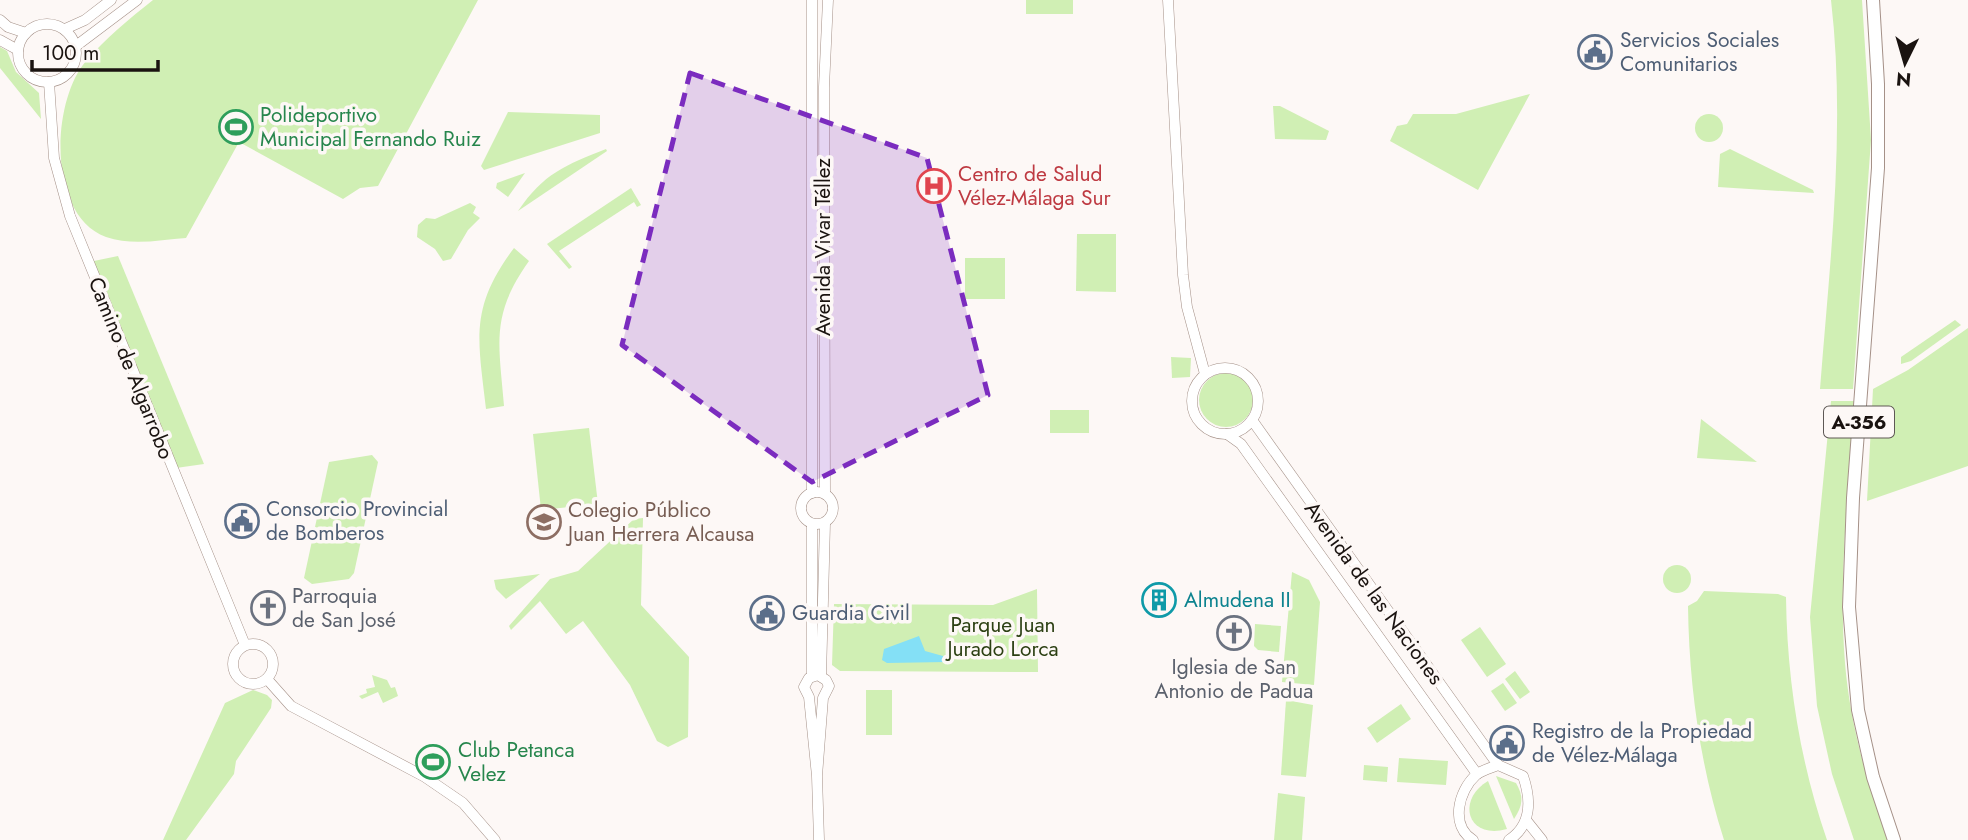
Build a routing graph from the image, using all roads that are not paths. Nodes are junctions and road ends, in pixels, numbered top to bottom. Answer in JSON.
{"nodes":[{"id":1,"x":111,"y":0,"type":"edge"},
{"id":2,"x":136,"y":0,"type":"edge"},
{"id":3,"x":811,"y":0,"type":"edge"},
{"id":4,"x":828,"y":0,"type":"edge"},
{"id":5,"x":1168,"y":0,"type":"edge"},
{"id":6,"x":1873,"y":0,"type":"edge"},
{"id":7,"x":0,"y":20,"type":"edge"},
{"id":8,"x":65,"y":29,"type":"junction"},
{"id":9,"x":26,"y":33,"type":"junction"},
{"id":10,"x":0,"y":40,"type":"edge"},
{"id":11,"x":76,"y":46,"type":"junction"},
{"id":12,"x":18,"y":50,"type":"junction"},
{"id":13,"x":49,"y":82,"type":"junction"},
{"id":14,"x":1205,"y":374,"type":"junction"},
{"id":15,"x":1252,"y":421,"type":"junction"},
{"id":16,"x":1227,"y":434,"type":"junction"},
{"id":17,"x":812,"y":493,"type":"junction"},
{"id":18,"x":825,"y":494,"type":"junction"},
{"id":19,"x":825,"y":523,"type":"junction"},
{"id":20,"x":812,"y":524,"type":"junction"},
{"id":21,"x":245,"y":645,"type":"junction"},
{"id":22,"x":816,"y":676,"type":"junction"},
{"id":23,"x":267,"y":679,"type":"junction"},
{"id":24,"x":809,"y":697,"type":"junction"},
{"id":25,"x":823,"y":698,"type":"junction"},
{"id":26,"x":1498,"y":765,"type":"junction"},
{"id":27,"x":1477,"y":774,"type":"junction"},
{"id":28,"x":817,"y":776,"type":"junction"},
{"id":29,"x":1526,"y":820,"type":"junction"},
{"id":30,"x":495,"y":840,"type":"edge"},
{"id":31,"x":819,"y":840,"type":"edge"},
{"id":32,"x":1473,"y":840,"type":"edge"},
{"id":33,"x":1509,"y":840,"type":"edge"},
{"id":34,"x":1542,"y":840,"type":"edge"},
{"id":35,"x":1894,"y":840,"type":"edge"}],
"edges":[{"from":1,"to":8,"type":"street"},
{"from":2,"to":11,"type":"street"},
{"from":3,"to":17,"type":"street","name":"Avenida Vivar Téllez"},
{"from":4,"to":18,"type":"street","name":"Avenida Vivar Téllez"},
{"from":5,"to":14,"type":"street"},
{"from":6,"to":35,"type":"main road","number":"A-356"},
{"from":7,"to":9,"type":"street"},
{"from":8,"to":9,"type":"street"},
{"from":8,"to":11,"type":"street"},
{"from":9,"to":12,"type":"street"},
{"from":10,"to":12,"type":"street"},
{"from":11,"to":13,"type":"street"},
{"from":12,"to":13,"type":"street"},
{"from":13,"to":21,"type":"street","name":"Camino de Algarrobo"},
{"from":14,"to":15,"type":"street"},
{"from":14,"to":16,"type":"street"},
{"from":15,"to":16,"type":"street"},
{"from":15,"to":26,"type":"street","name":"Avenida de las Naciones"},
{"from":16,"to":27,"type":"street","name":"Avenida de las Naciones"},
{"from":17,"to":18,"type":"street"},
{"from":17,"to":20,"type":"street"},
{"from":18,"to":19,"type":"street"},
{"from":19,"to":20,"type":"street"},
{"from":19,"to":22,"type":"street"},
{"from":20,"to":22,"type":"street"},
{"from":21,"to":23,"type":"street"},
{"from":21,"to":23,"type":"street"},
{"from":22,"to":24,"type":"street"},
{"from":22,"to":25,"type":"street"},
{"from":23,"to":30,"type":"street"},
{"from":24,"to":25,"type":"street"},
{"from":24,"to":28,"type":"street"},
{"from":25,"to":28,"type":"street"},
{"from":26,"to":27,"type":"street"},
{"from":26,"to":29,"type":"street"},
{"from":27,"to":32,"type":"street"},
{"from":28,"to":31,"type":"street"},
{"from":29,"to":33,"type":"street"},
{"from":29,"to":34,"type":"street"}]}
